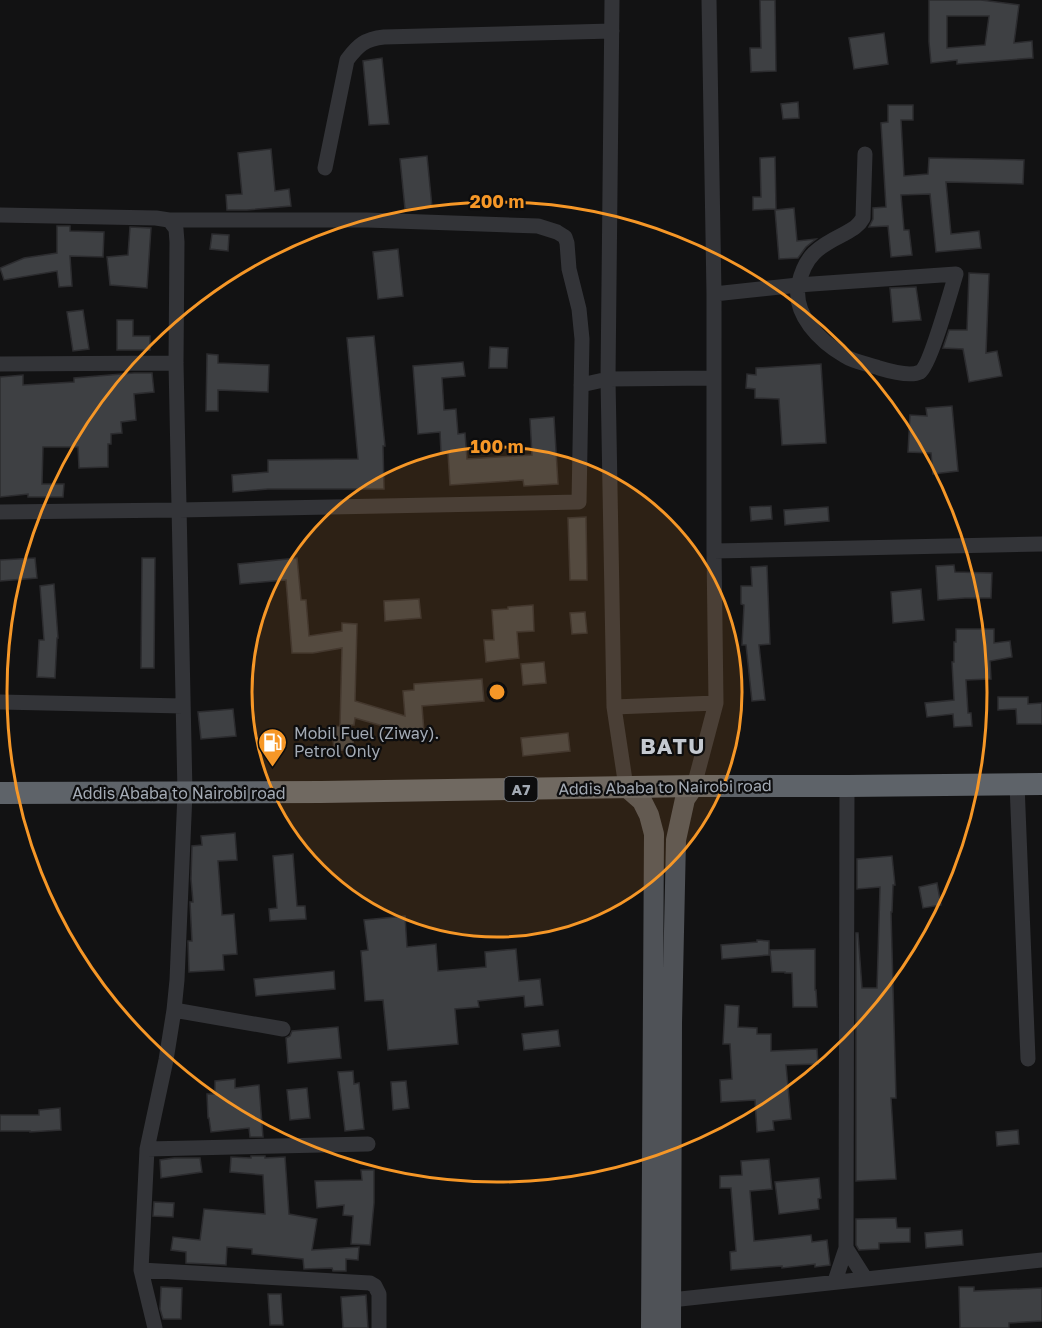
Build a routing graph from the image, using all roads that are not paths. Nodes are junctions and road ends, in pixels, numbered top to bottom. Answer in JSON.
{"nodes":[{"id":1,"x":612,"y":0,"type":"edge"},
{"id":2,"x":709,"y":0,"type":"edge"},
{"id":3,"x":612,"y":31,"type":"junction"},
{"id":4,"x":865,"y":154,"type":"dead end"},
{"id":5,"x":325,"y":168,"type":"dead end"},
{"id":6,"x":0,"y":215,"type":"edge"},
{"id":7,"x":169,"y":220,"type":"junction"},
{"id":8,"x":798,"y":285,"type":"junction"},
{"id":9,"x":714,"y":294,"type":"junction"},
{"id":10,"x":176,"y":363,"type":"junction"},
{"id":11,"x":0,"y":364,"type":"edge"},
{"id":12,"x":608,"y":378,"type":"junction"},
{"id":13,"x":713,"y":378,"type":"junction"},
{"id":14,"x":581,"y":385,"type":"junction"},
{"id":15,"x":179,"y":510,"type":"junction"},
{"id":16,"x":0,"y":512,"type":"edge"},
{"id":17,"x":1042,"y":544,"type":"edge"},
{"id":18,"x":714,"y":551,"type":"junction"},
{"id":19,"x":0,"y":702,"type":"edge"},
{"id":20,"x":716,"y":703,"type":"junction"},
{"id":21,"x":183,"y":706,"type":"junction"},
{"id":22,"x":614,"y":707,"type":"junction"},
{"id":23,"x":1017,"y":784,"type":"junction"},
{"id":24,"x":1042,"y":784,"type":"edge"},
{"id":25,"x":694,"y":786,"type":"junction"},
{"id":26,"x":847,"y":786,"type":"junction"},
{"id":27,"x":626,"y":787,"type":"junction"},
{"id":28,"x":0,"y":793,"type":"edge"},
{"id":29,"x":185,"y":793,"type":"junction"},
{"id":30,"x":174,"y":1010,"type":"junction"},
{"id":31,"x":283,"y":1029,"type":"dead end"},
{"id":32,"x":1028,"y":1059,"type":"dead end"},
{"id":33,"x":368,"y":1144,"type":"dead end"},
{"id":34,"x":147,"y":1149,"type":"junction"},
{"id":35,"x":846,"y":1248,"type":"junction"},
{"id":36,"x":1042,"y":1260,"type":"edge"},
{"id":37,"x":141,"y":1270,"type":"junction"},
{"id":38,"x":865,"y":1278,"type":"junction"},
{"id":39,"x":651,"y":1280,"type":"junction"},
{"id":40,"x":835,"y":1281,"type":"junction"},
{"id":41,"x":671,"y":1300,"type":"junction"},
{"id":42,"x":155,"y":1328,"type":"edge"},
{"id":43,"x":379,"y":1328,"type":"edge"},
{"id":44,"x":651,"y":1328,"type":"edge"},
{"id":45,"x":671,"y":1328,"type":"edge"}],
"edges":[{"from":1,"to":3,"type":"street"},
{"from":2,"to":9,"type":"street"},
{"from":3,"to":5,"type":"street"},
{"from":3,"to":12,"type":"street"},
{"from":4,"to":8,"type":"street"},
{"from":6,"to":7,"type":"street"},
{"from":7,"to":10,"type":"street"},
{"from":7,"to":14,"type":"street"},
{"from":8,"to":8,"type":"street"},
{"from":8,"to":9,"type":"street"},
{"from":9,"to":13,"type":"street"},
{"from":10,"to":11,"type":"street"},
{"from":10,"to":15,"type":"street"},
{"from":12,"to":13,"type":"street"},
{"from":12,"to":14,"type":"street"},
{"from":12,"to":22,"type":"street"},
{"from":13,"to":18,"type":"street"},
{"from":14,"to":15,"type":"street"},
{"from":15,"to":16,"type":"street"},
{"from":15,"to":21,"type":"street"},
{"from":17,"to":18,"type":"street"},
{"from":18,"to":20,"type":"street"},
{"from":19,"to":21,"type":"street"},
{"from":20,"to":22,"type":"street"},
{"from":20,"to":25,"type":"street"},
{"from":21,"to":29,"type":"street"},
{"from":22,"to":27,"type":"street"},
{"from":23,"to":24,"type":"highway","name":"Addis Ababa to Nairobi road","number":"A7"},
{"from":23,"to":26,"type":"highway","name":"Addis Ababa to Nairobi road","number":"A7"},
{"from":23,"to":32,"type":"street"},
{"from":25,"to":26,"type":"highway","name":"Addis Ababa to Nairobi road","number":"A7"},
{"from":25,"to":27,"type":"highway","name":"Addis Ababa to Nairobi road","number":"A7"},
{"from":25,"to":41,"type":"main road"},
{"from":26,"to":35,"type":"street"},
{"from":27,"to":29,"type":"highway","name":"Addis Ababa to Nairobi road","number":"A7"},
{"from":27,"to":39,"type":"main road"},
{"from":28,"to":29,"type":"highway","name":"Addis Ababa to Nairobi road","number":"A7"},
{"from":29,"to":30,"type":"street"},
{"from":30,"to":31,"type":"street"},
{"from":30,"to":34,"type":"street"},
{"from":33,"to":34,"type":"street"},
{"from":34,"to":37,"type":"street"},
{"from":35,"to":38,"type":"street"},
{"from":35,"to":40,"type":"street"},
{"from":36,"to":38,"type":"street"},
{"from":37,"to":42,"type":"street"},
{"from":37,"to":43,"type":"street"},
{"from":38,"to":40,"type":"street"},
{"from":39,"to":41,"type":"street"},
{"from":39,"to":44,"type":"main road"},
{"from":40,"to":41,"type":"street"},
{"from":41,"to":45,"type":"main road"}]}
